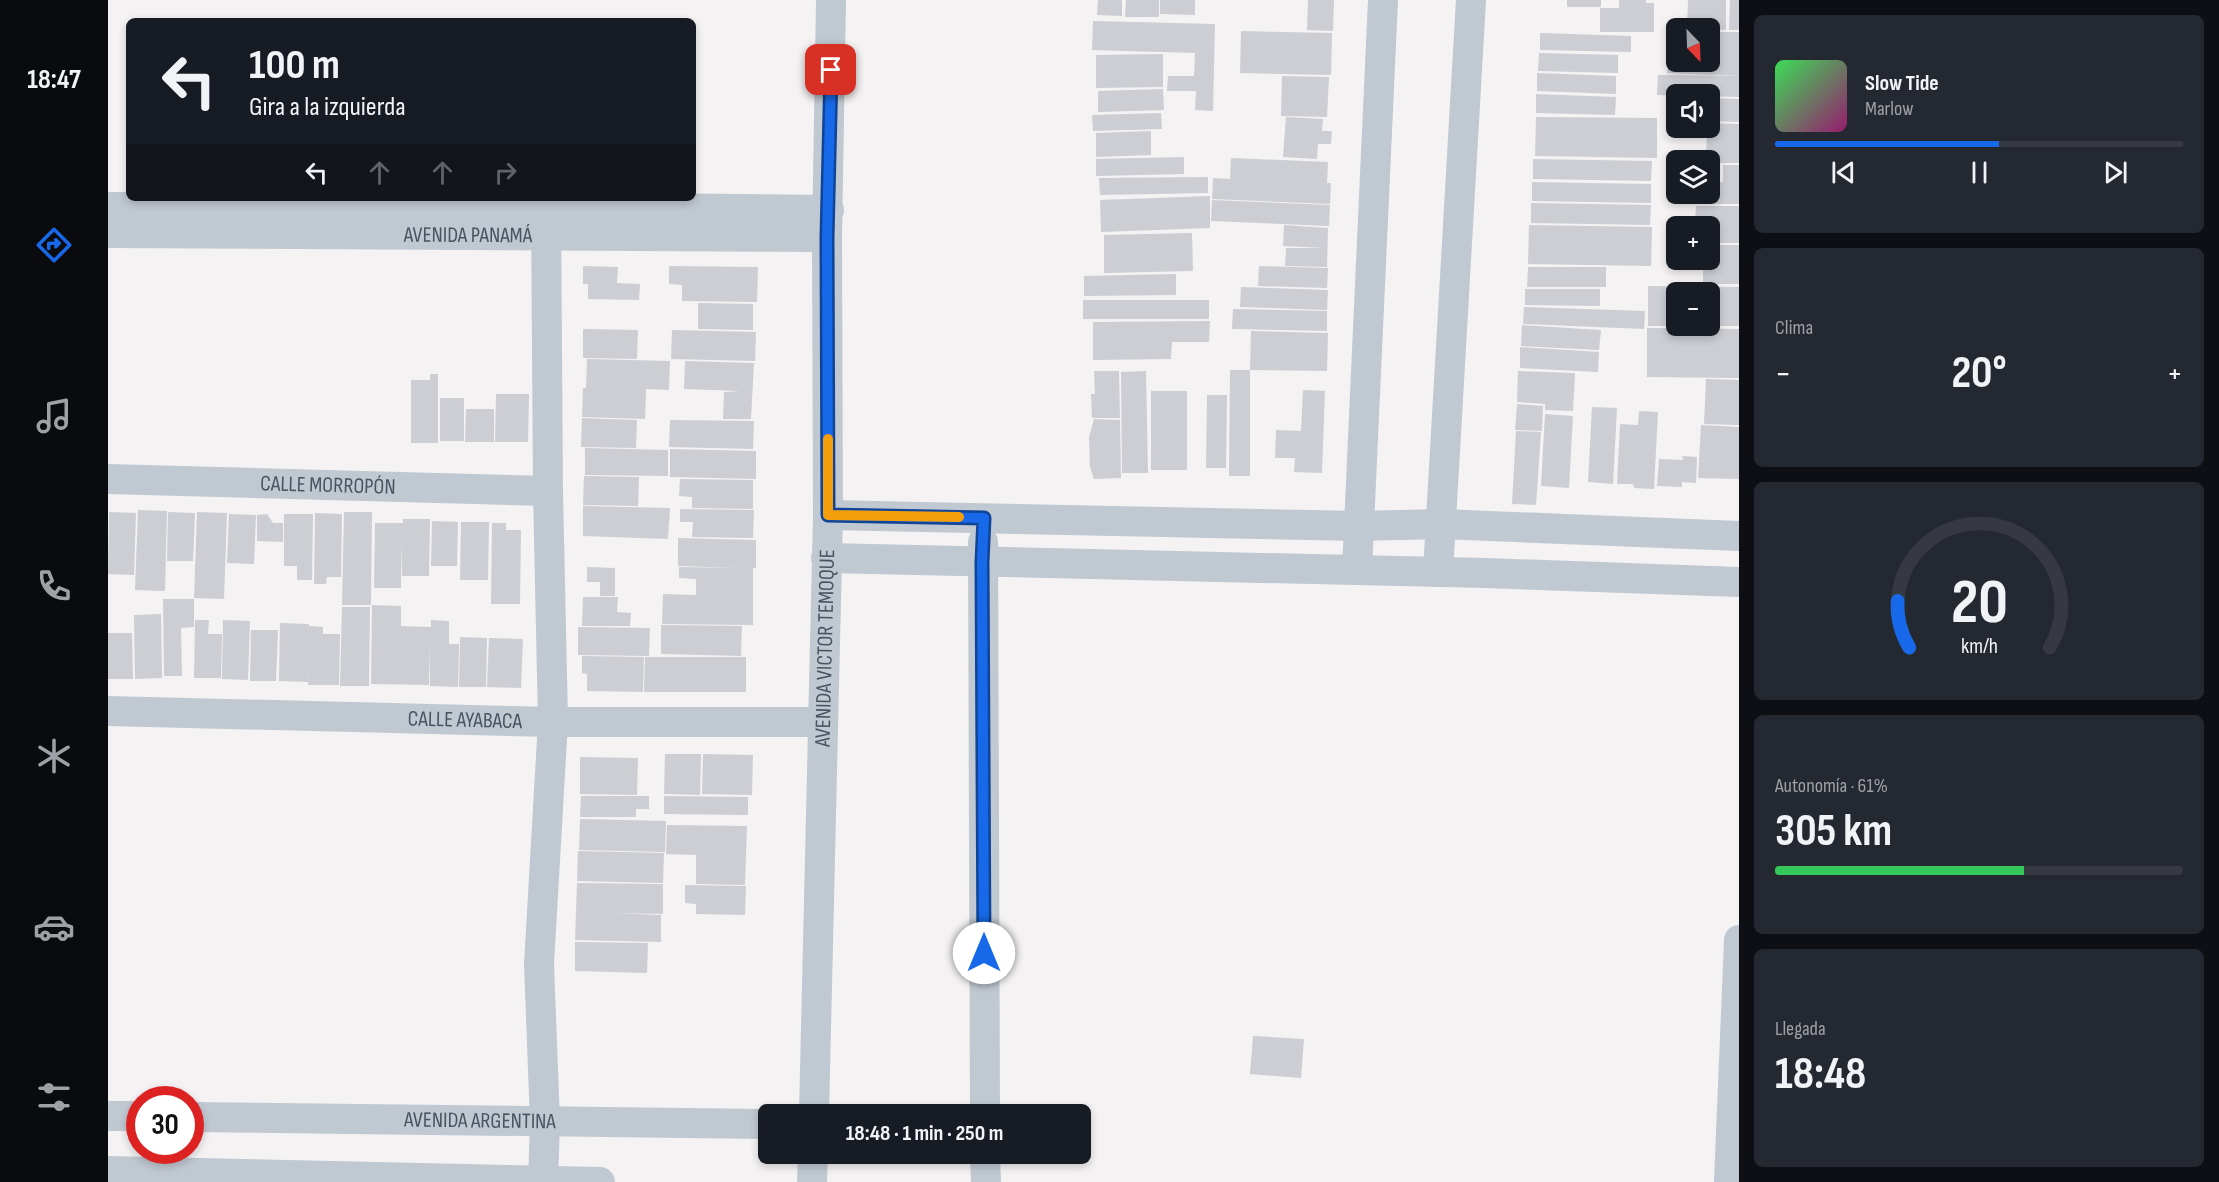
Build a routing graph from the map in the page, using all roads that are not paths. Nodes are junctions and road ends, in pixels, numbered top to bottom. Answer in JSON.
{"nodes":[{"id":1,"x":831,"y":0,"type":"edge"},
{"id":2,"x":1383,"y":0,"type":"edge"},
{"id":3,"x":1471,"y":0,"type":"edge"},
{"id":4,"x":108,"y":207,"type":"edge"},
{"id":5,"x":546,"y":207,"type":"junction"},
{"id":6,"x":828,"y":223,"type":"junction"},
{"id":7,"x":108,"y":233,"type":"edge"},
{"id":8,"x":546,"y":236,"type":"junction"},
{"id":9,"x":108,"y":479,"type":"edge"},
{"id":10,"x":548,"y":491,"type":"junction"},
{"id":11,"x":828,"y":515,"type":"junction"},
{"id":12,"x":984,"y":518,"type":"junction"},
{"id":13,"x":1440,"y":524,"type":"junction"},
{"id":14,"x":1359,"y":526,"type":"junction"},
{"id":15,"x":1739,"y":536,"type":"edge"},
{"id":16,"x":826,"y":558,"type":"junction"},
{"id":17,"x":982,"y":562,"type":"junction"},
{"id":18,"x":1357,"y":570,"type":"junction"},
{"id":19,"x":1438,"y":572,"type":"junction"},
{"id":20,"x":1739,"y":582,"type":"edge"},
{"id":21,"x":108,"y":711,"type":"edge"},
{"id":22,"x":553,"y":722,"type":"junction"},
{"id":23,"x":822,"y":722,"type":"junction"},
{"id":24,"x":1739,"y":940,"type":"edge"},
{"id":25,"x":813,"y":1104,"type":"edge"},
{"id":26,"x":985,"y":1104,"type":"edge"},
{"id":27,"x":108,"y":1116,"type":"edge"},
{"id":28,"x":126,"y":1116,"type":"edge"},
{"id":29,"x":204,"y":1117,"type":"edge"},
{"id":30,"x":544,"y":1122,"type":"junction"},
{"id":31,"x":758,"y":1124,"type":"edge"},
{"id":32,"x":813,"y":1164,"type":"edge"},
{"id":33,"x":985,"y":1164,"type":"edge"},
{"id":34,"x":108,"y":1172,"type":"edge"},
{"id":35,"x":543,"y":1181,"type":"edge"},
{"id":36,"x":600,"y":1182,"type":"edge"},
{"id":37,"x":812,"y":1182,"type":"edge"},
{"id":38,"x":986,"y":1182,"type":"edge"},
{"id":39,"x":1729,"y":1182,"type":"edge"}],
"edges":[{"from":1,"to":6,"type":"street","name":"AVENIDA VICTOR TEMOQUE"},
{"from":2,"to":14,"type":"street"},
{"from":3,"to":13,"type":"street"},
{"from":4,"to":5,"type":"street","name":"AVENIDA PANAMÁ"},
{"from":5,"to":6,"type":"street","name":"AVENIDA PANAMÁ"},
{"from":5,"to":8,"type":"street"},
{"from":6,"to":8,"type":"street","name":"AVENIDA PANAMÁ"},
{"from":6,"to":11,"type":"street","name":"AVENIDA VICTOR TEMOQUE"},
{"from":7,"to":8,"type":"street","name":"AVENIDA PANAMÁ"},
{"from":8,"to":10,"type":"street"},
{"from":9,"to":10,"type":"street","name":"CALLE MORROPÓN"},
{"from":10,"to":22,"type":"street"},
{"from":11,"to":12,"type":"street"},
{"from":11,"to":16,"type":"street","name":"AVENIDA VICTOR TEMOQUE"},
{"from":12,"to":14,"type":"street"},
{"from":12,"to":17,"type":"street"},
{"from":13,"to":14,"type":"street"},
{"from":13,"to":15,"type":"street"},
{"from":13,"to":19,"type":"street"},
{"from":14,"to":18,"type":"street"},
{"from":16,"to":17,"type":"street"},
{"from":16,"to":23,"type":"street","name":"AVENIDA VICTOR TEMOQUE"},
{"from":17,"to":18,"type":"street"},
{"from":17,"to":26,"type":"street"},
{"from":18,"to":19,"type":"street"},
{"from":19,"to":20,"type":"street"},
{"from":21,"to":22,"type":"street","name":"CALLE AYABACA"},
{"from":22,"to":23,"type":"street","name":"CALLE AYABACA"},
{"from":22,"to":30,"type":"street"},
{"from":23,"to":25,"type":"street","name":"AVENIDA VICTOR TEMOQUE"},
{"from":24,"to":39,"type":"street"},
{"from":27,"to":28,"type":"street"},
{"from":29,"to":30,"type":"street","name":"AVENIDA ARGENTINA"},
{"from":30,"to":31,"type":"street","name":"AVENIDA ARGENTINA"},
{"from":30,"to":35,"type":"street"},
{"from":32,"to":37,"type":"street"},
{"from":33,"to":38,"type":"street"},
{"from":34,"to":35,"type":"street"},
{"from":35,"to":36,"type":"street"}]}
